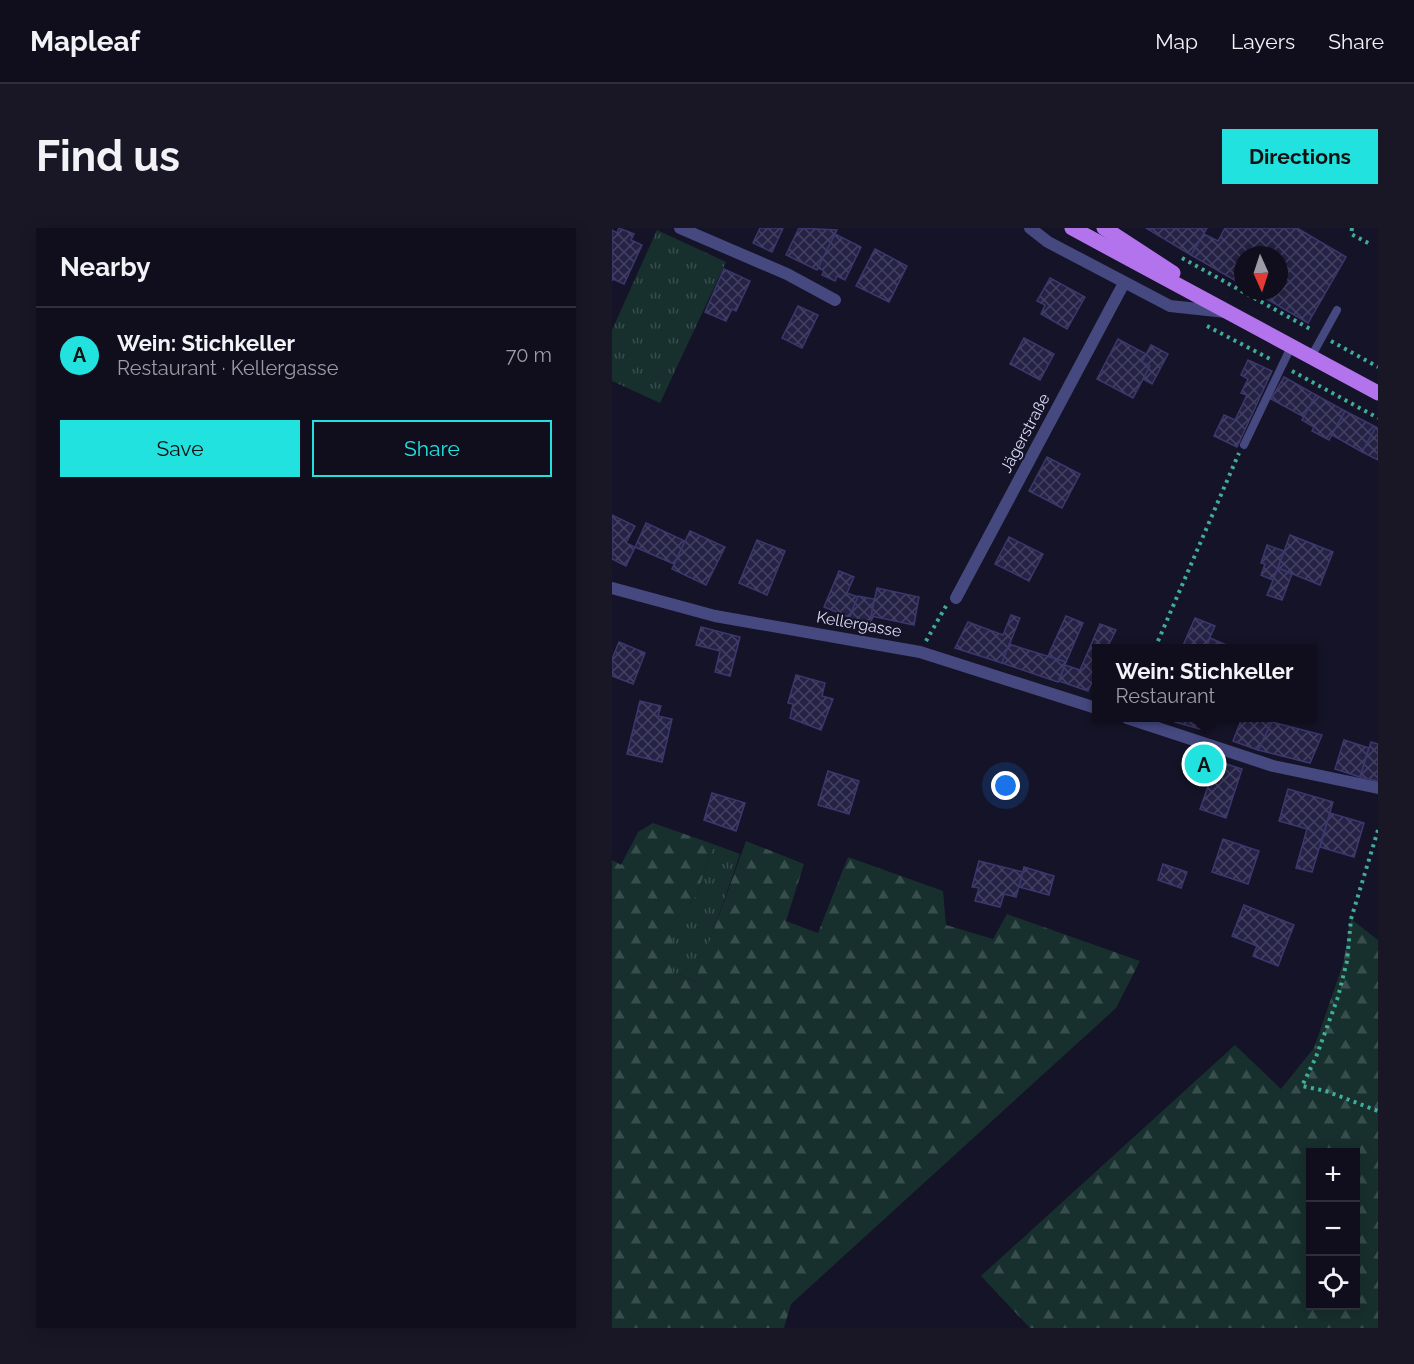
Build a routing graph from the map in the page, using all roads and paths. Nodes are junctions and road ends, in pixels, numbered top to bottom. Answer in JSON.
{"nodes":[{"id":1,"x":680,"y":228,"type":"edge"},
{"id":2,"x":1030,"y":228,"type":"edge"},
{"id":3,"x":1072,"y":228,"type":"edge"},
{"id":4,"x":1104,"y":228,"type":"edge"},
{"id":5,"x":1352,"y":228,"type":"edge"},
{"id":6,"x":1372,"y":245,"type":"dead end"},
{"id":7,"x":1175,"y":253,"type":"dead end"},
{"id":8,"x":1124,"y":283,"type":"junction"},
{"id":9,"x":835,"y":300,"type":"dead end"},
{"id":10,"x":1336,"y":310,"type":"dead end"},
{"id":11,"x":1230,"y":313,"type":"junction"},
{"id":12,"x":1322,"y":336,"type":"junction"},
{"id":13,"x":1292,"y":347,"type":"junction"},
{"id":14,"x":1311,"y":357,"type":"junction"},
{"id":15,"x":1378,"y":367,"type":"edge"},
{"id":16,"x":1378,"y":393,"type":"edge"},
{"id":17,"x":1244,"y":445,"type":"joint"},
{"id":18,"x":612,"y":588,"type":"edge"},
{"id":19,"x":956,"y":598,"type":"joint"},
{"id":20,"x":1157,"y":644,"type":"edge"},
{"id":21,"x":920,"y":652,"type":"junction"},
{"id":22,"x":1092,"y":707,"type":"edge"},
{"id":23,"x":1142,"y":722,"type":"edge"},
{"id":24,"x":1378,"y":788,"type":"edge"},
{"id":25,"x":1378,"y":830,"type":"edge"},
{"id":26,"x":1378,"y":1111,"type":"edge"}],
"edges":[{"from":1,"to":9,"type":"street"},
{"from":2,"to":8,"type":"street"},
{"from":3,"to":11,"type":"main road"},
{"from":4,"to":11,"type":"main road"},
{"from":5,"to":6,"type":"path"},
{"from":7,"to":12,"type":"path"},
{"from":8,"to":11,"type":"street"},
{"from":8,"to":19,"type":"street","name":"Jägerstraße"},
{"from":10,"to":12,"type":"lane"},
{"from":11,"to":13,"type":"main road"},
{"from":12,"to":14,"type":"lane"},
{"from":12,"to":15,"type":"path"},
{"from":13,"to":14,"type":"main road"},
{"from":13,"to":17,"type":"lane"},
{"from":14,"to":16,"type":"main road"},
{"from":17,"to":20,"type":"path"},
{"from":18,"to":21,"type":"street","name":"Kellergasse"},
{"from":19,"to":21,"type":"path"},
{"from":21,"to":22,"type":"street","name":"Kellergasse"},
{"from":23,"to":24,"type":"street"},
{"from":25,"to":26,"type":"path"}]}
